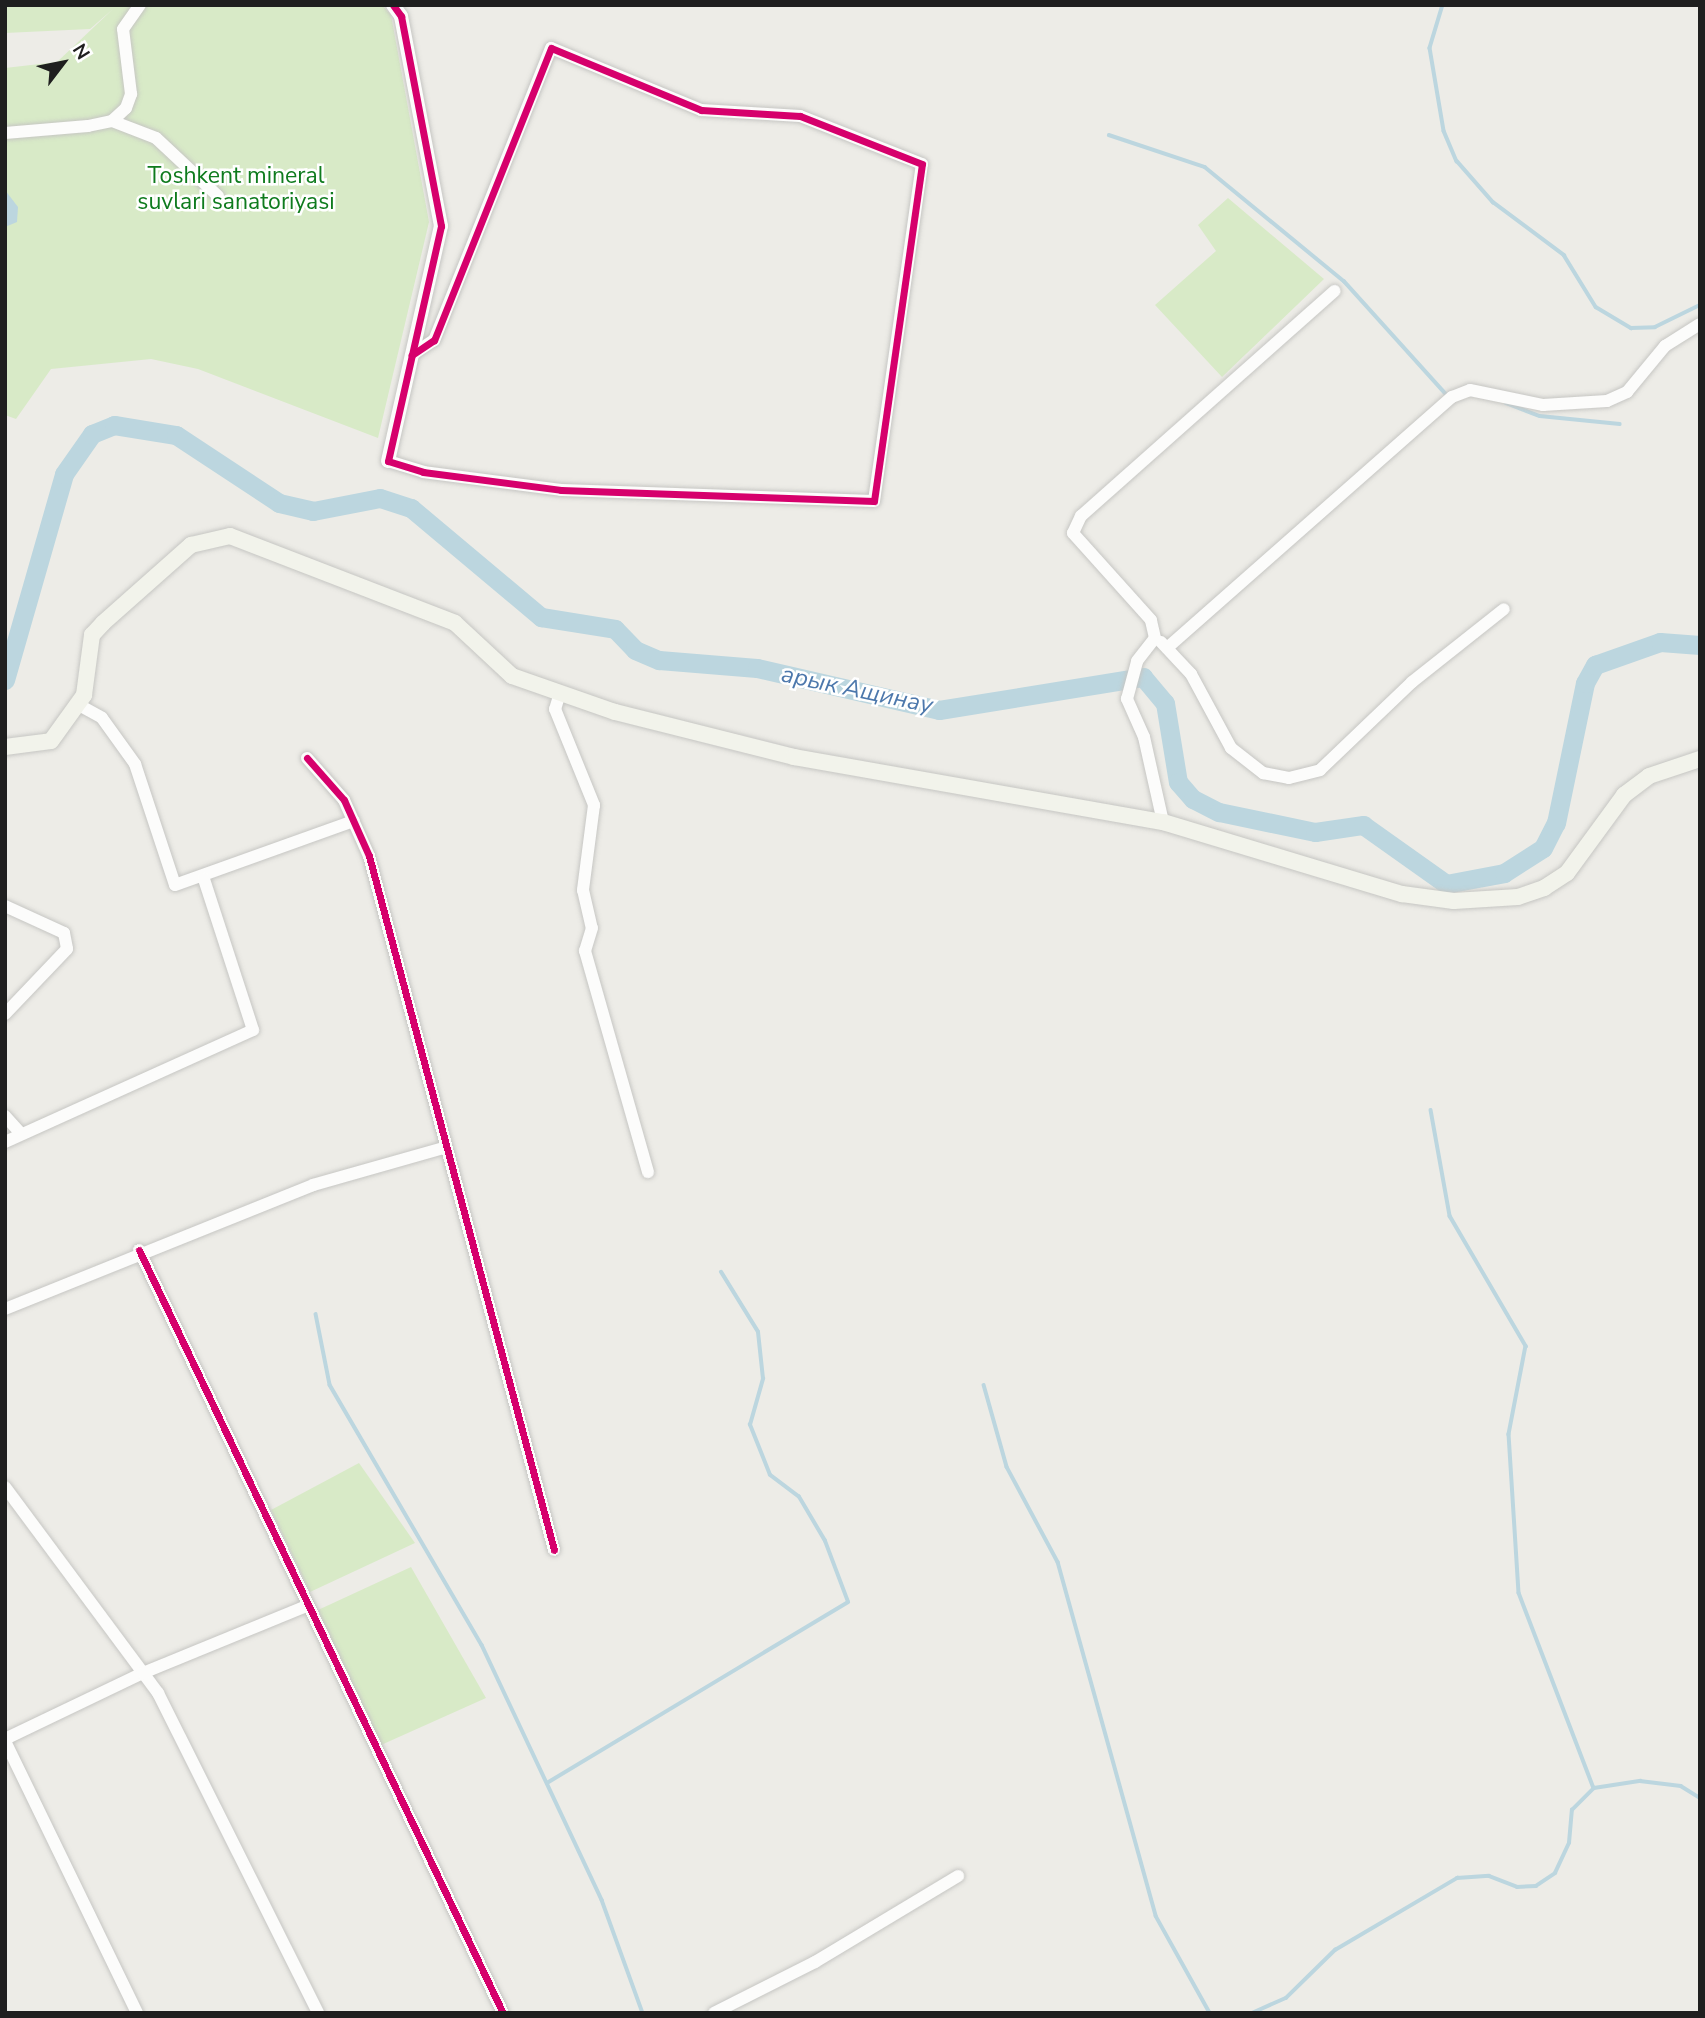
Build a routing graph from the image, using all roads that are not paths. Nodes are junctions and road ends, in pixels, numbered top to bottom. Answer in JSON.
{"nodes":[{"id":1,"x":140,"y":5,"type":"edge"},
{"id":2,"x":393,"y":5,"type":"edge"},
{"id":3,"x":112,"y":121,"type":"junction"},
{"id":4,"x":5,"y":134,"type":"edge"},
{"id":5,"x":218,"y":196,"type":"dead end"},
{"id":6,"x":1334,"y":291,"type":"dead end"},
{"id":7,"x":1700,"y":324,"type":"edge"},
{"id":8,"x":412,"y":355,"type":"junction"},
{"id":9,"x":388,"y":461,"type":"joint"},
{"id":10,"x":1504,"y":609,"type":"dead end"},
{"id":11,"x":1155,"y":638,"type":"junction"},
{"id":12,"x":1167,"y":648,"type":"junction"},
{"id":13,"x":560,"y":693,"type":"junction"},
{"id":14,"x":79,"y":705,"type":"junction"},
{"id":15,"x":5,"y":747,"type":"edge"},
{"id":16,"x":307,"y":758,"type":"dead end"},
{"id":17,"x":1700,"y":759,"type":"edge"},
{"id":18,"x":354,"y":821,"type":"junction"},
{"id":19,"x":1163,"y":822,"type":"junction"},
{"id":20,"x":204,"y":878,"type":"junction"},
{"id":21,"x":5,"y":906,"type":"edge"},
{"id":22,"x":5,"y":1014,"type":"edge"},
{"id":23,"x":5,"y":1116,"type":"edge"},
{"id":24,"x":21,"y":1134,"type":"junction"},
{"id":25,"x":5,"y":1142,"type":"edge"},
{"id":26,"x":444,"y":1148,"type":"junction"},
{"id":27,"x":648,"y":1172,"type":"dead end"},
{"id":28,"x":139,"y":1250,"type":"junction"},
{"id":29,"x":5,"y":1309,"type":"edge"},
{"id":30,"x":5,"y":1487,"type":"edge"},
{"id":31,"x":555,"y":1550,"type":"dead end"},
{"id":32,"x":304,"y":1606,"type":"junction"},
{"id":33,"x":143,"y":1672,"type":"junction"},
{"id":34,"x":5,"y":1740,"type":"edge"},
{"id":35,"x":958,"y":1876,"type":"dead end"},
{"id":36,"x":137,"y":2013,"type":"edge"},
{"id":37,"x":318,"y":2013,"type":"edge"},
{"id":38,"x":503,"y":2013,"type":"edge"},
{"id":39,"x":714,"y":2013,"type":"edge"}],
"edges":[{"from":1,"to":3,"type":"street"},
{"from":2,"to":8,"type":"street"},
{"from":3,"to":4,"type":"street"},
{"from":3,"to":5,"type":"street"},
{"from":6,"to":11,"type":"street"},
{"from":7,"to":12,"type":"street"},
{"from":8,"to":9,"type":"street"},
{"from":8,"to":9,"type":"street"},
{"from":10,"to":12,"type":"street"},
{"from":11,"to":12,"type":"street"},
{"from":11,"to":19,"type":"street"},
{"from":13,"to":14,"type":"main road"},
{"from":13,"to":19,"type":"main road"},
{"from":13,"to":27,"type":"street"},
{"from":14,"to":15,"type":"main road"},
{"from":14,"to":20,"type":"street"},
{"from":16,"to":18,"type":"street"},
{"from":17,"to":19,"type":"main road"},
{"from":18,"to":20,"type":"street"},
{"from":18,"to":26,"type":"street"},
{"from":20,"to":24,"type":"street"},
{"from":21,"to":22,"type":"street"},
{"from":23,"to":24,"type":"street"},
{"from":24,"to":25,"type":"street"},
{"from":26,"to":28,"type":"street"},
{"from":26,"to":31,"type":"street"},
{"from":28,"to":29,"type":"street"},
{"from":28,"to":32,"type":"street"},
{"from":30,"to":33,"type":"street"},
{"from":32,"to":33,"type":"street"},
{"from":32,"to":38,"type":"street"},
{"from":33,"to":34,"type":"street"},
{"from":33,"to":37,"type":"street"},
{"from":34,"to":36,"type":"street"},
{"from":35,"to":39,"type":"street"}]}
